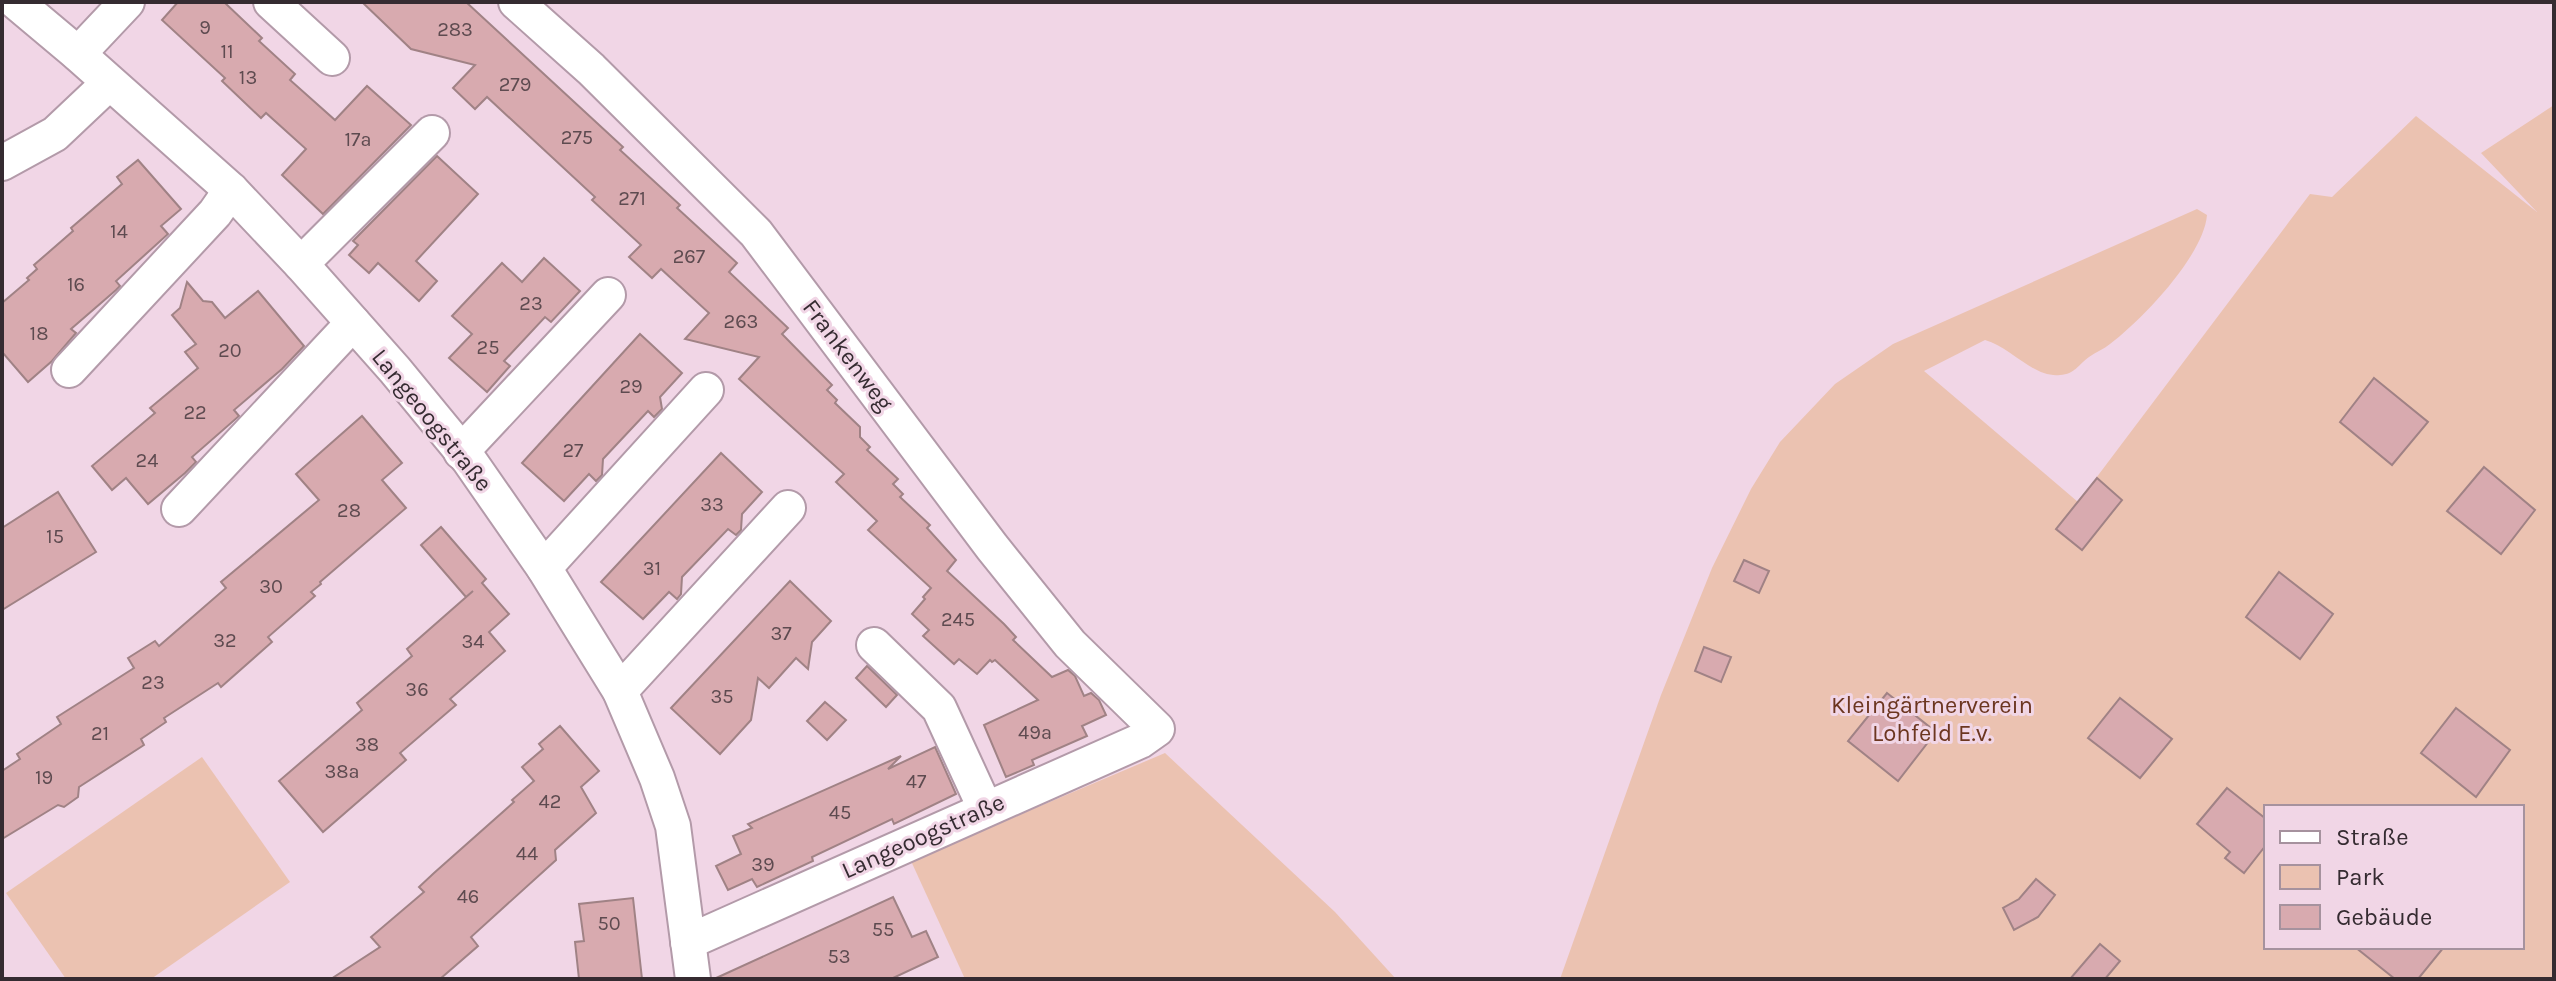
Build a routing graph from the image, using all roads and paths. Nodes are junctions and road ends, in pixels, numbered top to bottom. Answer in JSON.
{"nodes":[{"id":1,"x":16,"y":2,"type":"edge"},
{"id":2,"x":127,"y":2,"type":"edge"},
{"id":3,"x":271,"y":2,"type":"edge"},
{"id":4,"x":516,"y":2,"type":"edge"},
{"id":5,"x":78,"y":54,"type":"junction"},
{"id":6,"x":332,"y":58,"type":"dead end"},
{"id":7,"x":109,"y":83,"type":"junction"},
{"id":8,"x":432,"y":133,"type":"dead end"},
{"id":9,"x":2,"y":163,"type":"edge"},
{"id":10,"x":231,"y":190,"type":"junction"},
{"id":11,"x":301,"y":264,"type":"junction"},
{"id":12,"x":608,"y":295,"type":"dead end"},
{"id":13,"x":353,"y":323,"type":"junction"},
{"id":14,"x":69,"y":370,"type":"dead end"},
{"id":15,"x":706,"y":390,"type":"dead end"},
{"id":16,"x":461,"y":452,"type":"junction"},
{"id":17,"x":788,"y":508,"type":"dead end"},
{"id":18,"x":179,"y":509,"type":"dead end"},
{"id":19,"x":544,"y":568,"type":"junction"},
{"id":20,"x":874,"y":645,"type":"dead end"},
{"id":21,"x":620,"y":691,"type":"junction"},
{"id":22,"x":1157,"y":729,"type":"joint"},
{"id":23,"x":985,"y":808,"type":"junction"},
{"id":24,"x":688,"y":942,"type":"junction"},
{"id":25,"x":693,"y":979,"type":"edge"}],
"edges":[{"from":1,"to":5,"type":"street","name":"Langeoogstraße"},
{"from":2,"to":5,"type":"street"},
{"from":3,"to":6,"type":"street"},
{"from":4,"to":22,"type":"street","name":"Frankenweg"},
{"from":5,"to":7,"type":"street","name":"Langeoogstraße"},
{"from":7,"to":9,"type":"street"},
{"from":7,"to":10,"type":"street","name":"Langeoogstraße"},
{"from":8,"to":11,"type":"street"},
{"from":10,"to":11,"type":"street","name":"Langeoogstraße"},
{"from":10,"to":14,"type":"street"},
{"from":11,"to":13,"type":"street","name":"Langeoogstraße"},
{"from":12,"to":16,"type":"street"},
{"from":13,"to":16,"type":"street","name":"Langeoogstraße"},
{"from":13,"to":18,"type":"street"},
{"from":15,"to":19,"type":"street"},
{"from":16,"to":19,"type":"street","name":"Langeoogstraße"},
{"from":17,"to":21,"type":"street"},
{"from":19,"to":21,"type":"street","name":"Langeoogstraße"},
{"from":20,"to":23,"type":"street"},
{"from":21,"to":24,"type":"street","name":"Langeoogstraße"},
{"from":22,"to":23,"type":"street","name":"Langeoogstraße"},
{"from":23,"to":24,"type":"street","name":"Langeoogstraße"},
{"from":24,"to":25,"type":"street","name":"Langeoogstraße"}]}
